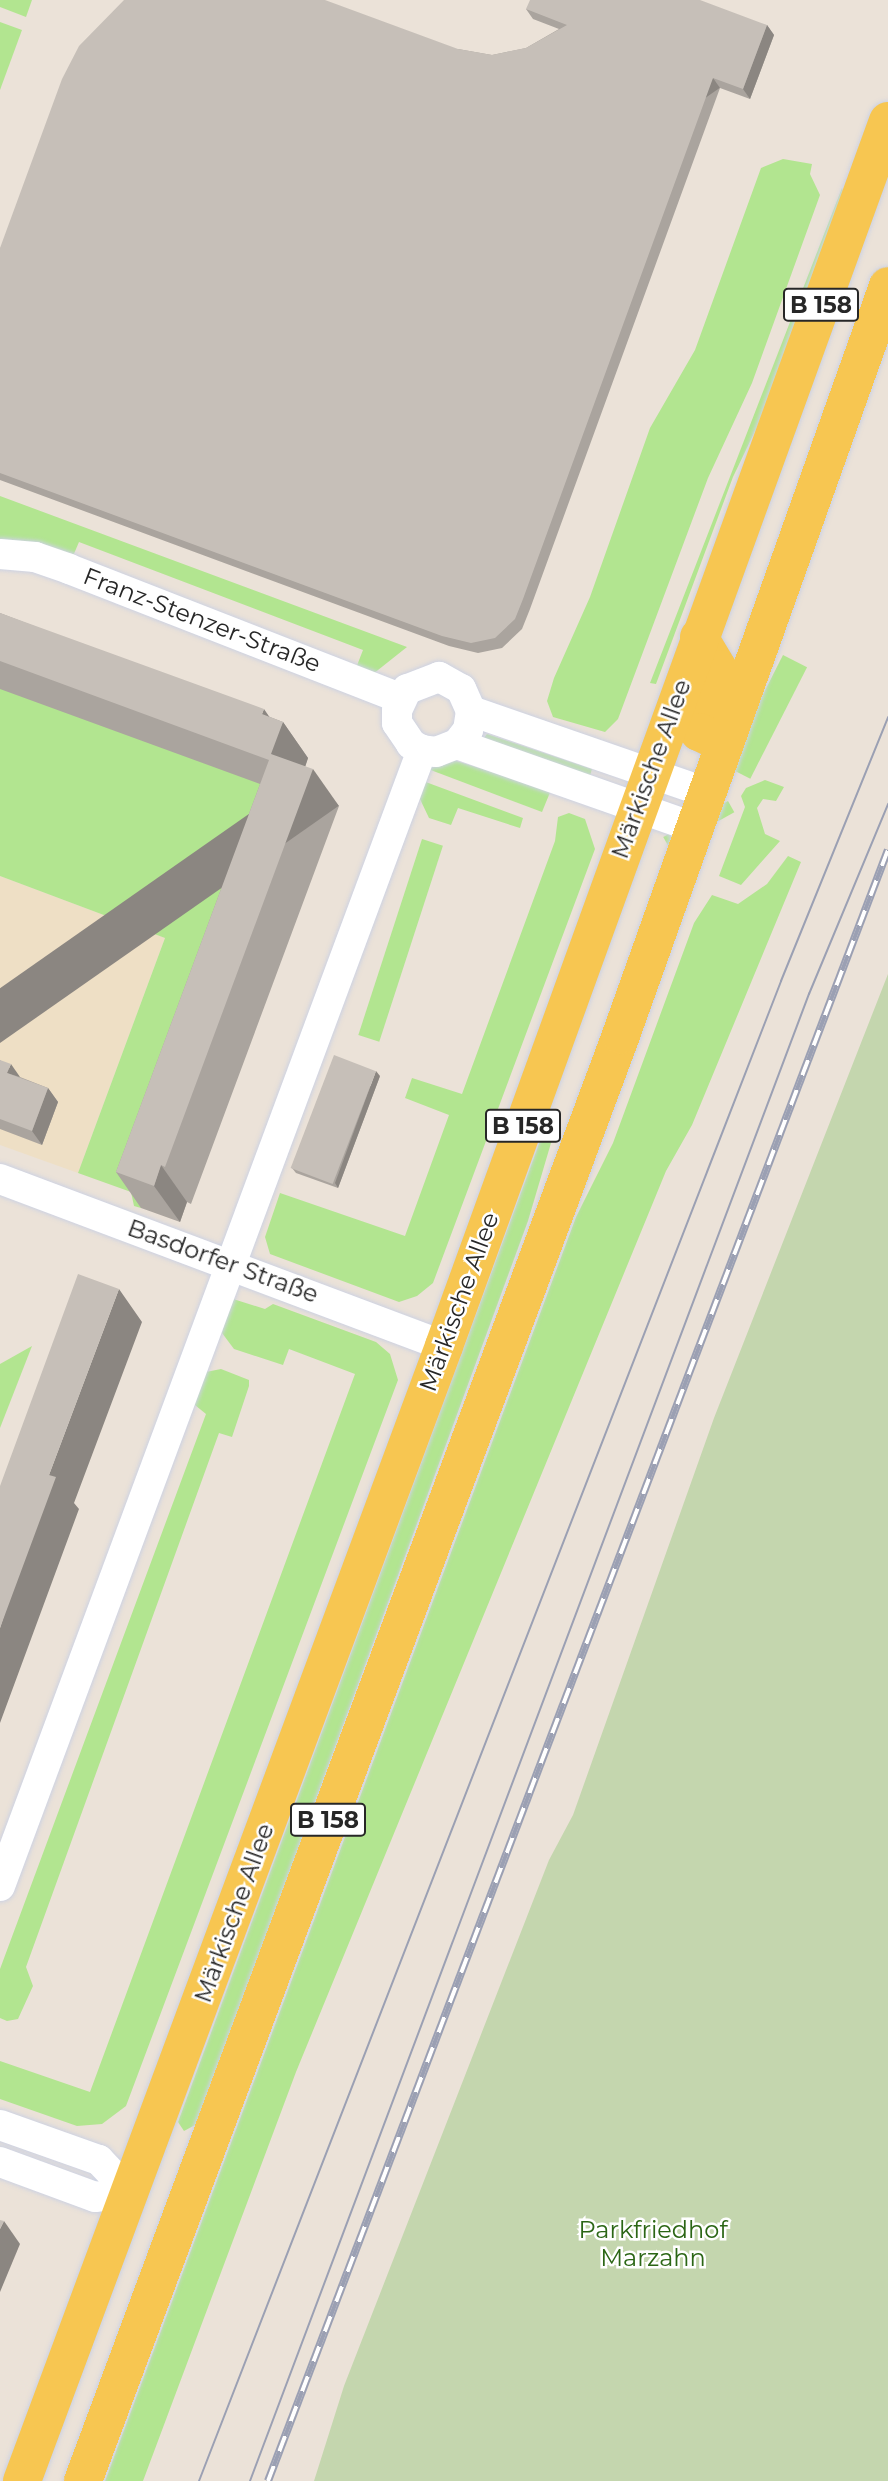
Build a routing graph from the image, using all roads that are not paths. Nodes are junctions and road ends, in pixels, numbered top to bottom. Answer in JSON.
{"nodes":[{"id":1,"x":888,"y":121,"type":"edge"},
{"id":2,"x":888,"y":286,"type":"edge"},
{"id":3,"x":0,"y":554,"type":"edge"},
{"id":4,"x":699,"y":637,"type":"junction"},
{"id":5,"x":400,"y":698,"type":"junction"},
{"id":6,"x":471,"y":711,"type":"junction"},
{"id":7,"x":457,"y":744,"type":"junction"},
{"id":8,"x":724,"y":744,"type":"junction"},
{"id":9,"x":422,"y":750,"type":"junction"},
{"id":10,"x":649,"y":773,"type":"junction"},
{"id":11,"x":636,"y":808,"type":"junction"},
{"id":12,"x":701,"y":811,"type":"junction"},
{"id":13,"x":0,"y":1180,"type":"edge"},
{"id":14,"x":231,"y":1263,"type":"junction"},
{"id":15,"x":444,"y":1346,"type":"junction"},
{"id":16,"x":0,"y":1886,"type":"edge"},
{"id":17,"x":0,"y":2125,"type":"edge"},
{"id":18,"x":0,"y":2162,"type":"edge"},
{"id":19,"x":130,"y":2193,"type":"junction"},
{"id":20,"x":183,"y":2210,"type":"junction"},
{"id":21,"x":22,"y":2481,"type":"edge"},
{"id":22,"x":83,"y":2481,"type":"edge"}],
"edges":[{"from":1,"to":4,"type":"main road","name":"Märkische Allee","number":"B 158"},
{"from":2,"to":8,"type":"main road","number":"B 158"},
{"from":3,"to":5,"type":"street","name":"Franz-Stenzer-Straße"},
{"from":4,"to":8,"type":"main road"},
{"from":4,"to":10,"type":"main road","name":"Märkische Allee","number":"B 158"},
{"from":5,"to":6,"type":"street"},
{"from":5,"to":9,"type":"street"},
{"from":6,"to":7,"type":"street"},
{"from":6,"to":10,"type":"street"},
{"from":7,"to":9,"type":"street"},
{"from":7,"to":11,"type":"street"},
{"from":8,"to":12,"type":"main road","number":"B 158"},
{"from":9,"to":14,"type":"street"},
{"from":10,"to":11,"type":"main road","name":"Märkische Allee","number":"B 158"},
{"from":10,"to":12,"type":"street"},
{"from":11,"to":12,"type":"street"},
{"from":11,"to":15,"type":"main road","name":"Märkische Allee","number":"B 158"},
{"from":12,"to":20,"type":"main road","number":"B 158"},
{"from":13,"to":14,"type":"street","name":"Basdorfer Straße"},
{"from":14,"to":15,"type":"street","name":"Basdorfer Straße"},
{"from":14,"to":16,"type":"street"},
{"from":15,"to":19,"type":"main road","name":"Märkische Allee","number":"B 158"},
{"from":17,"to":19,"type":"street"},
{"from":18,"to":19,"type":"street"},
{"from":19,"to":20,"type":"main road"},
{"from":19,"to":21,"type":"main road","name":"Märkische Allee","number":"B 158"},
{"from":20,"to":22,"type":"main road","number":"B 158"}]}
